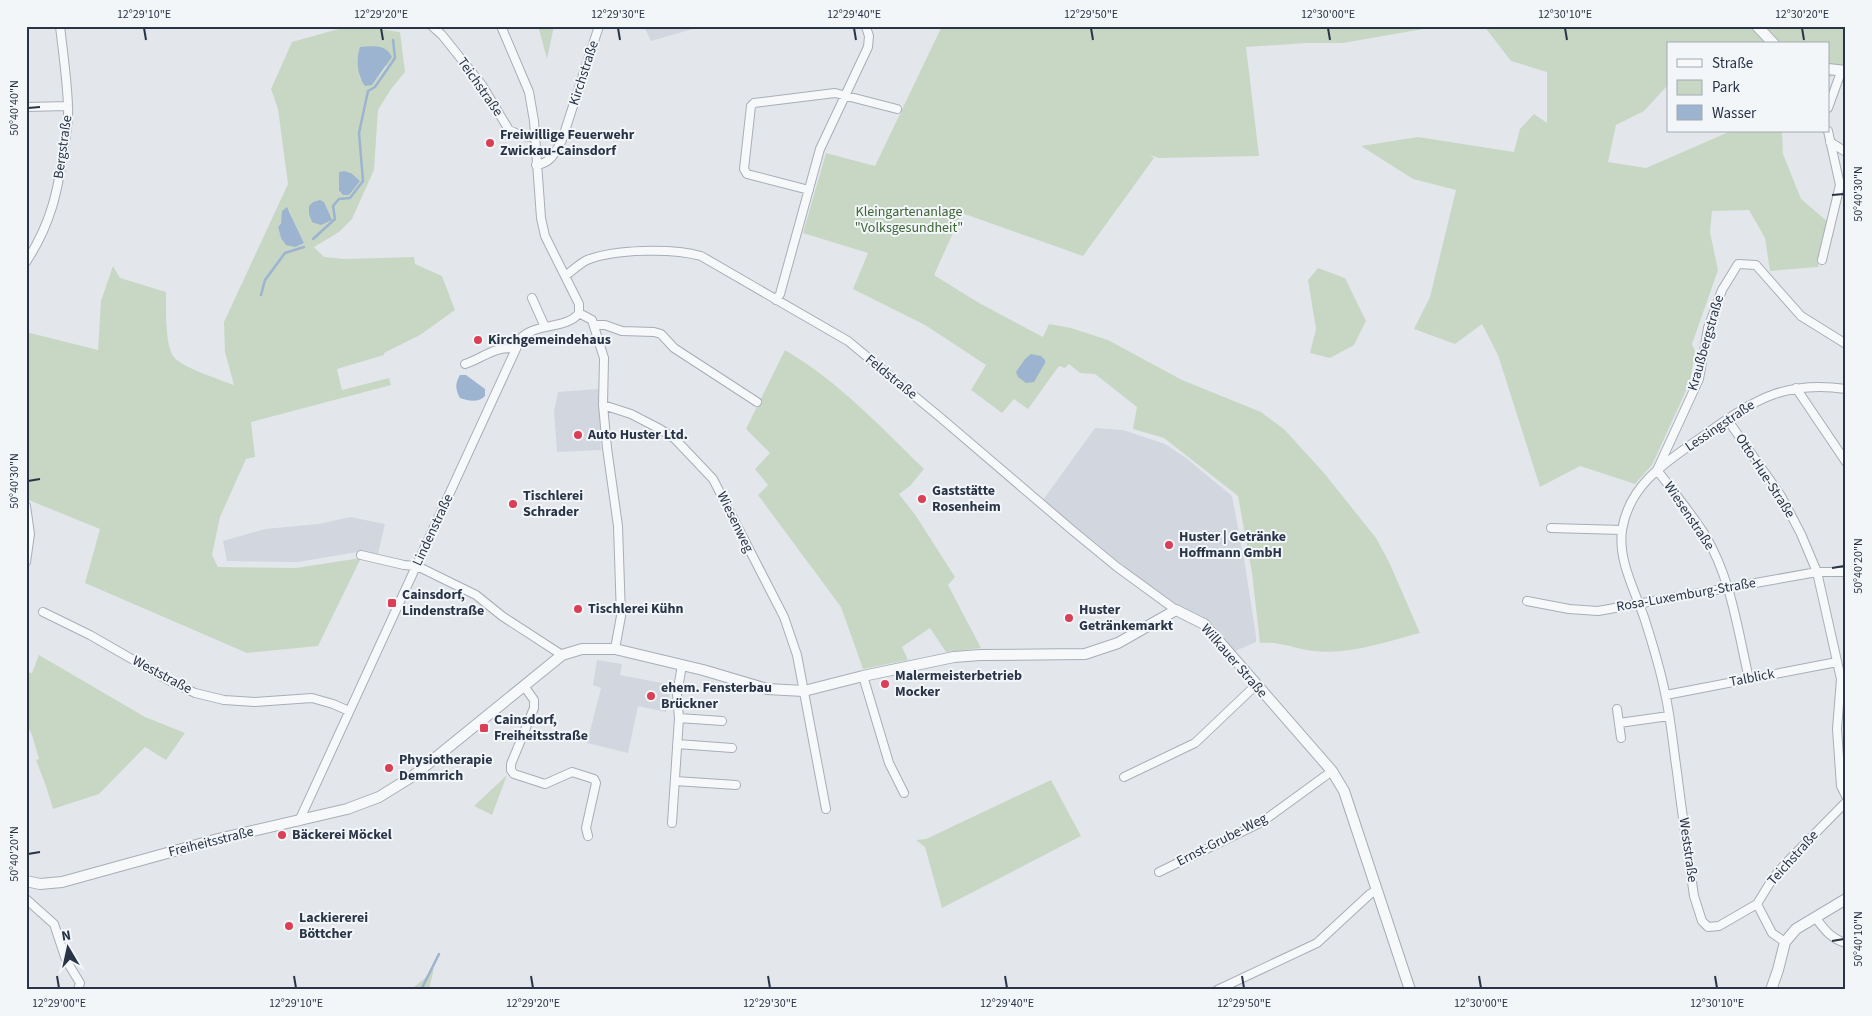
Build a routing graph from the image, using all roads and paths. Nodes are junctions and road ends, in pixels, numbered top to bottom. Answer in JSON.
{"nodes":[{"id":1,"x":60,"y":26,"type":"edge"},
{"id":2,"x":432,"y":26,"type":"edge"},
{"id":3,"x":501,"y":26,"type":"edge"},
{"id":4,"x":599,"y":26,"type":"edge"},
{"id":5,"x":1757,"y":26,"type":"edge"},
{"id":6,"x":866,"y":27,"type":"edge"},
{"id":7,"x":1772,"y":42,"type":"edge"},
{"id":8,"x":1830,"y":69,"type":"edge"},
{"id":9,"x":1843,"y":71,"type":"edge"},
{"id":10,"x":846,"y":95,"type":"junction"},
{"id":11,"x":1830,"y":103,"type":"edge"},
{"id":12,"x":68,"y":106,"type":"junction"},
{"id":13,"x":26,"y":107,"type":"edge"},
{"id":14,"x":897,"y":109,"type":"dead end"},
{"id":15,"x":1828,"y":132,"type":"edge"},
{"id":16,"x":534,"y":137,"type":"junction"},
{"id":17,"x":1830,"y":142,"type":"junction"},
{"id":18,"x":1846,"y":152,"type":"edge"},
{"id":19,"x":536,"y":165,"type":"junction"},
{"id":20,"x":1843,"y":187,"type":"edge"},
{"id":21,"x":809,"y":190,"type":"junction"},
{"id":22,"x":1822,"y":260,"type":"dead end"},
{"id":23,"x":26,"y":262,"type":"edge"},
{"id":24,"x":565,"y":276,"type":"junction"},
{"id":25,"x":532,"y":298,"type":"dead end"},
{"id":26,"x":776,"y":300,"type":"junction"},
{"id":27,"x":579,"y":314,"type":"junction"},
{"id":28,"x":594,"y":325,"type":"junction"},
{"id":29,"x":545,"y":327,"type":"junction"},
{"id":30,"x":1846,"y":344,"type":"edge"},
{"id":31,"x":516,"y":348,"type":"junction"},
{"id":32,"x":465,"y":364,"type":"dead end"},
{"id":33,"x":1796,"y":388,"type":"junction"},
{"id":34,"x":1846,"y":389,"type":"edge"},
{"id":35,"x":757,"y":402,"type":"dead end"},
{"id":36,"x":604,"y":405,"type":"junction"},
{"id":37,"x":1727,"y":419,"type":"junction"},
{"id":38,"x":1846,"y":462,"type":"edge"},
{"id":39,"x":1658,"y":470,"type":"junction"},
{"id":40,"x":26,"y":506,"type":"edge"},
{"id":41,"x":1550,"y":528,"type":"dead end"},
{"id":42,"x":1622,"y":530,"type":"junction"},
{"id":43,"x":361,"y":555,"type":"dead end"},
{"id":44,"x":26,"y":562,"type":"edge"},
{"id":45,"x":417,"y":566,"type":"junction"},
{"id":46,"x":1817,"y":572,"type":"junction"},
{"id":47,"x":1846,"y":572,"type":"edge"},
{"id":48,"x":1728,"y":588,"type":"junction"},
{"id":49,"x":1527,"y":601,"type":"dead end"},
{"id":50,"x":1638,"y":605,"type":"junction"},
{"id":51,"x":1176,"y":610,"type":"junction"},
{"id":52,"x":43,"y":612,"type":"dead end"},
{"id":53,"x":615,"y":649,"type":"junction"},
{"id":54,"x":562,"y":655,"type":"junction"},
{"id":55,"x":1837,"y":662,"type":"junction"},
{"id":56,"x":682,"y":665,"type":"junction"},
{"id":57,"x":863,"y":676,"type":"junction"},
{"id":58,"x":1749,"y":679,"type":"junction"},
{"id":59,"x":1256,"y":685,"type":"junction"},
{"id":60,"x":524,"y":686,"type":"junction"},
{"id":61,"x":804,"y":691,"type":"junction"},
{"id":62,"x":1666,"y":694,"type":"junction"},
{"id":63,"x":1617,"y":709,"type":"dead end"},
{"id":64,"x":348,"y":711,"type":"junction"},
{"id":65,"x":1669,"y":716,"type":"junction"},
{"id":66,"x":679,"y":718,"type":"junction"},
{"id":67,"x":722,"y":721,"type":"dead end"},
{"id":68,"x":1619,"y":723,"type":"junction"},
{"id":69,"x":1621,"y":738,"type":"dead end"},
{"id":70,"x":677,"y":744,"type":"junction"},
{"id":71,"x":732,"y":748,"type":"dead end"},
{"id":72,"x":1332,"y":771,"type":"junction"},
{"id":73,"x":1124,"y":777,"type":"dead end"},
{"id":74,"x":675,"y":781,"type":"junction"},
{"id":75,"x":736,"y":785,"type":"dead end"},
{"id":76,"x":904,"y":793,"type":"dead end"},
{"id":77,"x":1846,"y":796,"type":"edge"},
{"id":78,"x":1846,"y":802,"type":"edge"},
{"id":79,"x":826,"y":809,"type":"dead end"},
{"id":80,"x":299,"y":821,"type":"junction"},
{"id":81,"x":672,"y":823,"type":"dead end"},
{"id":82,"x":588,"y":836,"type":"dead end"},
{"id":83,"x":1159,"y":872,"type":"dead end"},
{"id":84,"x":26,"y":882,"type":"edge"},
{"id":85,"x":1377,"y":890,"type":"junction"},
{"id":86,"x":26,"y":899,"type":"edge"},
{"id":87,"x":1846,"y":899,"type":"edge"},
{"id":88,"x":1757,"y":904,"type":"junction"},
{"id":89,"x":1815,"y":917,"type":"junction"},
{"id":90,"x":1786,"y":942,"type":"junction"},
{"id":91,"x":1846,"y":944,"type":"edge"},
{"id":92,"x":78,"y":990,"type":"edge"},
{"id":93,"x":1216,"y":990,"type":"edge"},
{"id":94,"x":1410,"y":990,"type":"edge"},
{"id":95,"x":1771,"y":990,"type":"edge"}],
"edges":[{"from":1,"to":12,"type":"street","name":"Bergstraße"},
{"from":2,"to":16,"type":"street","name":"Teichstraße"},
{"from":3,"to":16,"type":"street"},
{"from":4,"to":19,"type":"street","name":"Kirchstraße"},
{"from":5,"to":7,"type":"street"},
{"from":6,"to":10,"type":"street"},
{"from":8,"to":9,"type":"street"},
{"from":9,"to":11,"type":"street"},
{"from":10,"to":14,"type":"street"},
{"from":10,"to":21,"type":"street"},
{"from":10,"to":21,"type":"street"},
{"from":12,"to":13,"type":"street"},
{"from":12,"to":23,"type":"street","name":"Bergstraße"},
{"from":15,"to":17,"type":"street"},
{"from":16,"to":19,"type":"street"},
{"from":17,"to":18,"type":"street"},
{"from":17,"to":20,"type":"street"},
{"from":19,"to":24,"type":"street"},
{"from":20,"to":22,"type":"street"},
{"from":21,"to":26,"type":"street"},
{"from":24,"to":26,"type":"street","name":"Feldstraße"},
{"from":24,"to":27,"type":"street"},
{"from":25,"to":29,"type":"street"},
{"from":26,"to":51,"type":"street","name":"Feldstraße"},
{"from":27,"to":28,"type":"street"},
{"from":27,"to":29,"type":"street","name":"Lindenstraße"},
{"from":28,"to":35,"type":"street"},
{"from":28,"to":36,"type":"street"},
{"from":29,"to":31,"type":"street","name":"Lindenstraße"},
{"from":30,"to":39,"type":"street","name":"Kraußbergstraße"},
{"from":31,"to":32,"type":"street"},
{"from":31,"to":45,"type":"street","name":"Lindenstraße"},
{"from":33,"to":34,"type":"street","name":"Lessingstraße"},
{"from":33,"to":37,"type":"street","name":"Lessingstraße"},
{"from":33,"to":38,"type":"street"},
{"from":36,"to":53,"type":"street"},
{"from":36,"to":61,"type":"street","name":"Wiesenweg"},
{"from":37,"to":39,"type":"street","name":"Lessingstraße"},
{"from":37,"to":46,"type":"street","name":"Otto-Hue-Straße"},
{"from":39,"to":42,"type":"street","name":"Weststraße"},
{"from":39,"to":48,"type":"street","name":"Wiesenstraße"},
{"from":40,"to":44,"type":"street"},
{"from":41,"to":42,"type":"street"},
{"from":42,"to":50,"type":"street","name":"Weststraße"},
{"from":43,"to":45,"type":"street"},
{"from":45,"to":54,"type":"street"},
{"from":45,"to":64,"type":"street","name":"Lindenstraße"},
{"from":46,"to":47,"type":"street","name":"Rosa-Luxemburg-Straße"},
{"from":46,"to":48,"type":"street","name":"Rosa-Luxemburg-Straße"},
{"from":46,"to":55,"type":"street","name":"Otto-Hue-Straße"},
{"from":48,"to":50,"type":"street","name":"Rosa-Luxemburg-Straße"},
{"from":48,"to":58,"type":"street","name":"Wiesenstraße"},
{"from":49,"to":50,"type":"street","name":"Rosa-Luxemburg-Straße"},
{"from":50,"to":62,"type":"street","name":"Weststraße"},
{"from":51,"to":57,"type":"street"},
{"from":51,"to":59,"type":"street","name":"Wilkauer Straße"},
{"from":52,"to":64,"type":"street","name":"Weststraße"},
{"from":53,"to":54,"type":"street","name":"Freiheitsstraße"},
{"from":53,"to":56,"type":"street"},
{"from":54,"to":60,"type":"street","name":"Freiheitsstraße"},
{"from":55,"to":58,"type":"street","name":"Talblick"},
{"from":55,"to":77,"type":"street","name":"Otto-Hue-Straße"},
{"from":56,"to":61,"type":"street"},
{"from":56,"to":66,"type":"street"},
{"from":57,"to":61,"type":"street"},
{"from":57,"to":76,"type":"street"},
{"from":58,"to":62,"type":"street","name":"Talblick"},
{"from":59,"to":72,"type":"street","name":"Wilkauer Straße"},
{"from":59,"to":73,"type":"street"},
{"from":60,"to":80,"type":"street","name":"Freiheitsstraße"},
{"from":60,"to":82,"type":"street"},
{"from":61,"to":79,"type":"street","name":"Wiesenweg"},
{"from":62,"to":65,"type":"street","name":"Weststraße"},
{"from":63,"to":68,"type":"street"},
{"from":64,"to":80,"type":"street","name":"Lindenstraße"},
{"from":65,"to":68,"type":"street"},
{"from":65,"to":88,"type":"street","name":"Weststraße"},
{"from":66,"to":67,"type":"street"},
{"from":66,"to":70,"type":"street"},
{"from":68,"to":69,"type":"street"},
{"from":70,"to":71,"type":"street"},
{"from":70,"to":74,"type":"street"},
{"from":72,"to":83,"type":"street","name":"Ernst-Grube-Weg"},
{"from":72,"to":85,"type":"street","name":"Wilkauer Straße"},
{"from":74,"to":75,"type":"street"},
{"from":74,"to":81,"type":"street"},
{"from":78,"to":88,"type":"street","name":"Teichstraße"},
{"from":80,"to":84,"type":"street","name":"Freiheitsstraße"},
{"from":85,"to":93,"type":"street"},
{"from":85,"to":94,"type":"street","name":"Wilkauer Straße"},
{"from":86,"to":92,"type":"street"},
{"from":87,"to":89,"type":"street"},
{"from":88,"to":90,"type":"street"},
{"from":89,"to":90,"type":"street"},
{"from":89,"to":91,"type":"street"},
{"from":90,"to":95,"type":"street"}]}
